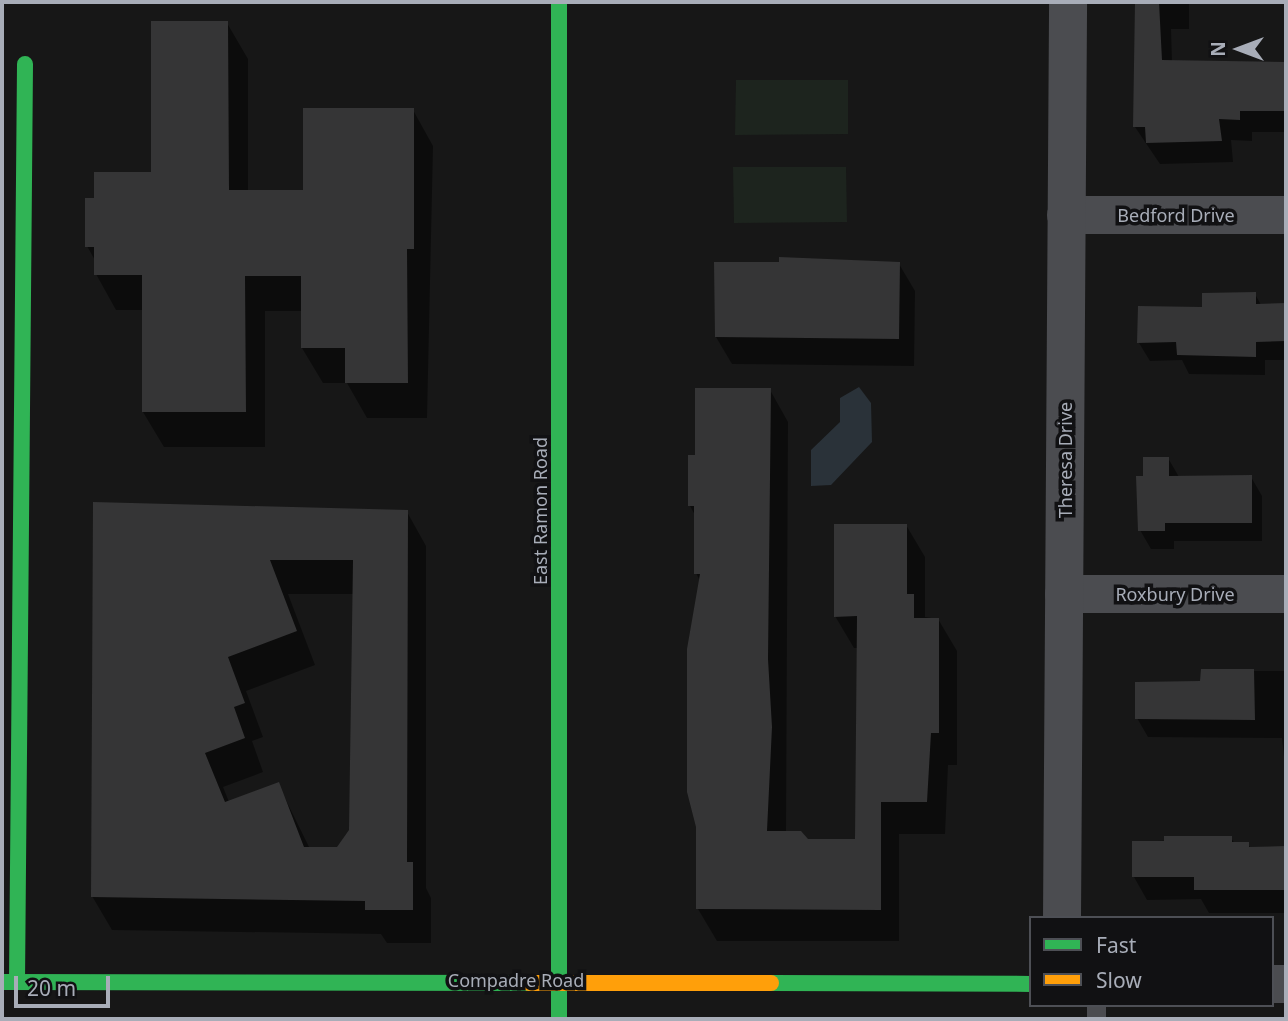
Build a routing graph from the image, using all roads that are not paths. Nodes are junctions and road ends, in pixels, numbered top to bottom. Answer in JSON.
{"nodes":[{"id":1,"x":559,"y":2,"type":"edge"},
{"id":2,"x":1068,"y":2,"type":"edge"},
{"id":3,"x":25,"y":64,"type":"dead end"},
{"id":4,"x":1066,"y":215,"type":"junction"},
{"id":5,"x":1286,"y":215,"type":"edge"},
{"id":6,"x":1064,"y":594,"type":"junction"},
{"id":7,"x":1286,"y":594,"type":"edge"},
{"id":8,"x":1062,"y":916,"type":"edge"},
{"id":9,"x":559,"y":981,"type":"junction"},
{"id":10,"x":10,"y":982,"type":"edge"},
{"id":11,"x":1029,"y":984,"type":"edge"},
{"id":12,"x":559,"y":1019,"type":"edge"}],
"edges":[{"from":1,"to":9,"type":"street","name":"East Ramon Road"},
{"from":2,"to":4,"type":"street","name":"Theresa Drive"},
{"from":3,"to":10,"type":"street"},
{"from":4,"to":5,"type":"street","name":"Bedford Drive"},
{"from":4,"to":6,"type":"street","name":"Theresa Drive"},
{"from":6,"to":7,"type":"street","name":"Roxbury Drive"},
{"from":6,"to":8,"type":"street","name":"Theresa Drive"},
{"from":9,"to":10,"type":"street","name":"Compadre Road"},
{"from":9,"to":11,"type":"street","name":"Compadre Road"},
{"from":9,"to":12,"type":"street","name":"East Ramon Road"}]}
